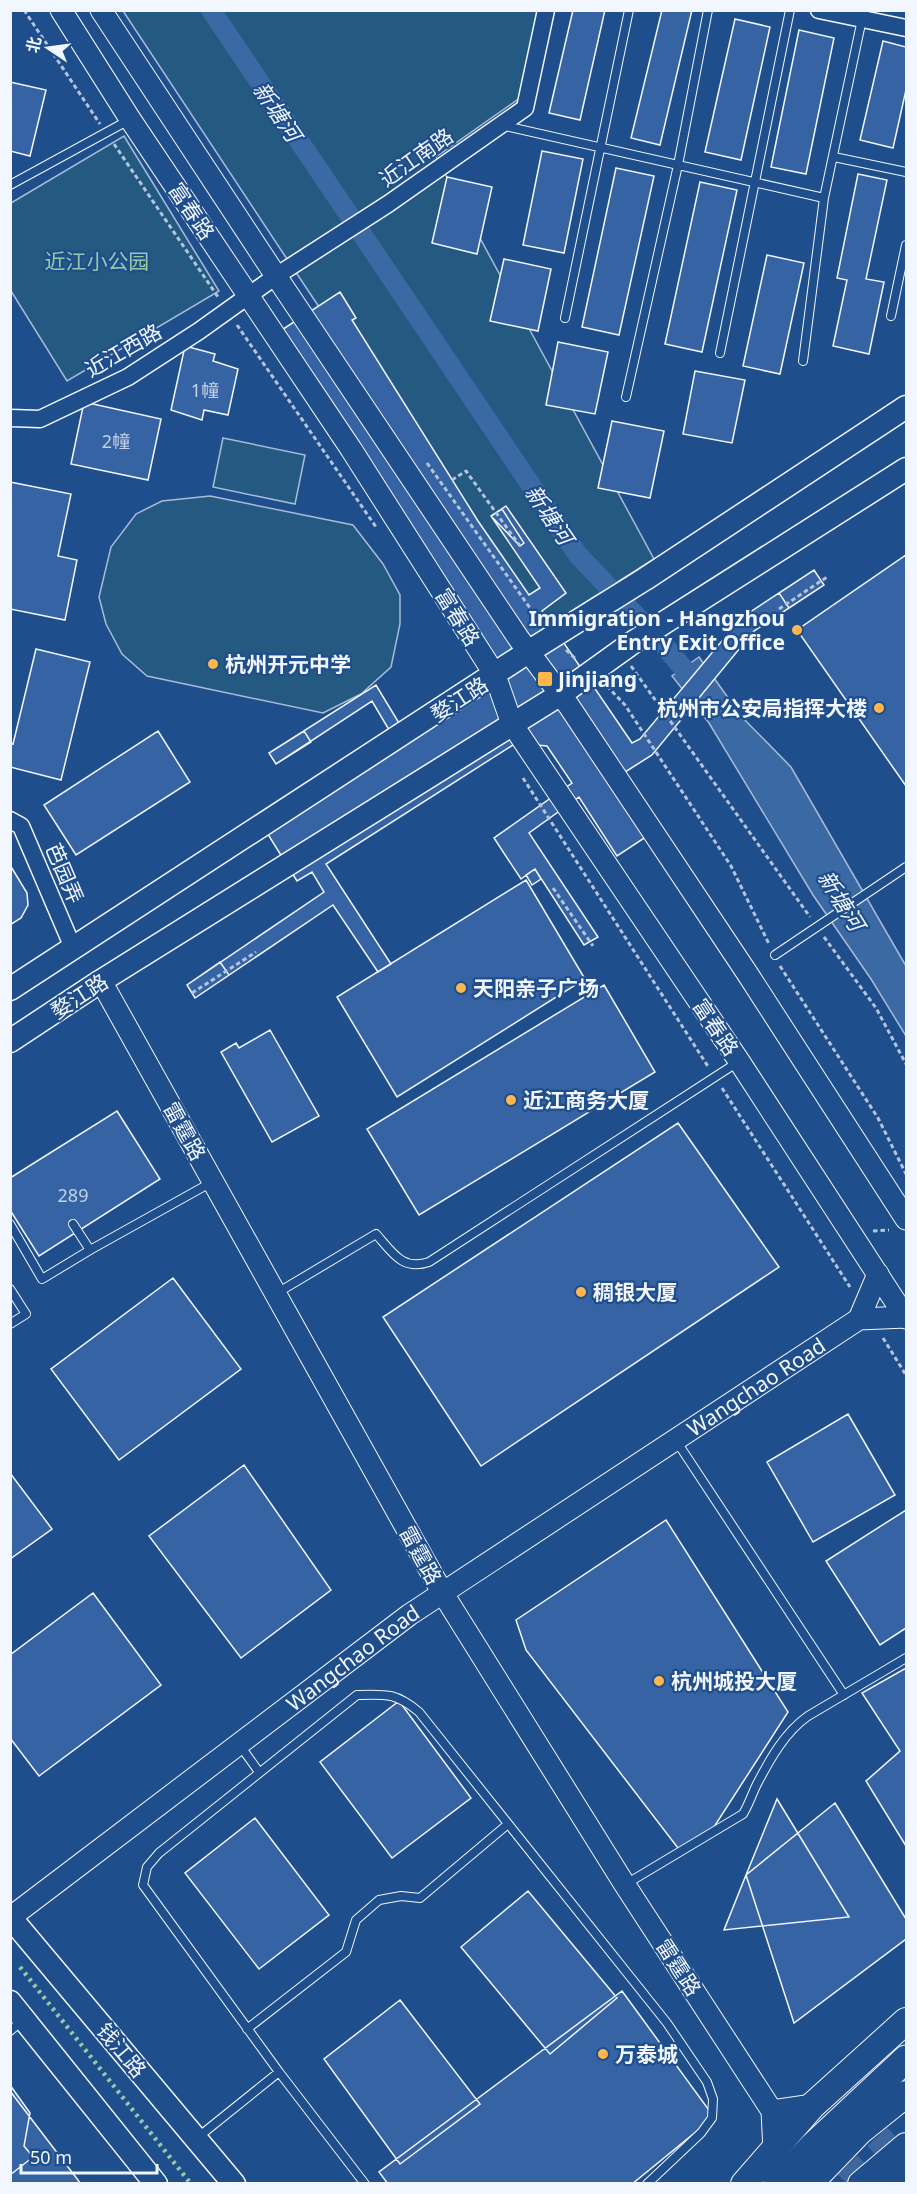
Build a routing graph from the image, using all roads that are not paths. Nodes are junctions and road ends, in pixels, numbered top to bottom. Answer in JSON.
{"nodes":[{"id":1,"x":61,"y":10,"type":"edge"},
{"id":2,"x":101,"y":10,"type":"edge"},
{"id":3,"x":546,"y":10,"type":"edge"},
{"id":4,"x":629,"y":10,"type":"edge"},
{"id":5,"x":708,"y":10,"type":"edge"},
{"id":6,"x":790,"y":10,"type":"edge"},
{"id":7,"x":819,"y":10,"type":"edge"},
{"id":8,"x":862,"y":19,"type":"junction"},
{"id":9,"x":906,"y":28,"type":"edge"},
{"id":10,"x":130,"y":119,"type":"junction"},
{"id":11,"x":501,"y":125,"type":"junction"},
{"id":12,"x":602,"y":148,"type":"junction"},
{"id":13,"x":834,"y":157,"type":"junction"},
{"id":14,"x":678,"y":165,"type":"junction"},
{"id":15,"x":906,"y":172,"type":"edge"},
{"id":16,"x":755,"y":183,"type":"junction"},
{"id":17,"x":10,"y":184,"type":"edge"},
{"id":18,"x":824,"y":198,"type":"junction"},
{"id":19,"x":906,"y":245,"type":"edge"},
{"id":20,"x":276,"y":276,"type":"junction"},
{"id":21,"x":248,"y":295,"type":"junction"},
{"id":22,"x":891,"y":316,"type":"dead end"},
{"id":23,"x":565,"y":318,"type":"dead end"},
{"id":24,"x":720,"y":353,"type":"dead end"},
{"id":25,"x":803,"y":360,"type":"dead end"},
{"id":26,"x":626,"y":397,"type":"dead end"},
{"id":27,"x":906,"y":407,"type":"edge"},
{"id":28,"x":10,"y":418,"type":"edge"},
{"id":29,"x":906,"y":469,"type":"edge"},
{"id":30,"x":528,"y":652,"type":"junction"},
{"id":31,"x":495,"y":675,"type":"junction"},
{"id":32,"x":561,"y":694,"type":"junction"},
{"id":33,"x":512,"y":724,"type":"junction"},
{"id":34,"x":10,"y":820,"type":"edge"},
{"id":35,"x":906,"y":867,"type":"edge"},
{"id":36,"x":74,"y":950,"type":"junction"},
{"id":37,"x":775,"y":955,"type":"road end"},
{"id":38,"x":101,"y":981,"type":"junction"},
{"id":39,"x":10,"y":989,"type":"edge"},
{"id":40,"x":10,"y":1041,"type":"edge"},
{"id":41,"x":739,"y":1061,"type":"junction"},
{"id":42,"x":213,"y":1181,"type":"junction"},
{"id":43,"x":10,"y":1224,"type":"edge"},
{"id":44,"x":73,"y":1224,"type":"dead end"},
{"id":45,"x":900,"y":1224,"type":"edge"},
{"id":46,"x":90,"y":1250,"type":"junction"},
{"id":47,"x":878,"y":1274,"type":"junction"},
{"id":48,"x":10,"y":1289,"type":"edge"},
{"id":49,"x":276,"y":1294,"type":"junction"},
{"id":50,"x":906,"y":1318,"type":"edge"},
{"id":51,"x":859,"y":1319,"type":"junction"},
{"id":52,"x":10,"y":1324,"type":"edge"},
{"id":53,"x":675,"y":1439,"type":"junction"},
{"id":54,"x":442,"y":1592,"type":"junction"},
{"id":55,"x":906,"y":1658,"type":"edge"},
{"id":56,"x":844,"y":1695,"type":"junction"},
{"id":57,"x":239,"y":1744,"type":"junction"},
{"id":58,"x":259,"y":1773,"type":"junction"},
{"id":59,"x":508,"y":1824,"type":"junction"},
{"id":60,"x":625,"y":1885,"type":"junction"},
{"id":61,"x":11,"y":1917,"type":"edge"},
{"id":62,"x":15,"y":2017,"type":"edge"},
{"id":63,"x":906,"y":2021,"type":"edge"},
{"id":64,"x":247,"y":2029,"type":"junction"},
{"id":65,"x":906,"y":2059,"type":"edge"},
{"id":66,"x":279,"y":2072,"type":"junction"},
{"id":67,"x":906,"y":2094,"type":"edge"},
{"id":68,"x":813,"y":2105,"type":"junction"},
{"id":69,"x":772,"y":2111,"type":"junction"},
{"id":70,"x":197,"y":2139,"type":"junction"},
{"id":71,"x":906,"y":2146,"type":"edge"},
{"id":72,"x":774,"y":2151,"type":"junction"},
{"id":73,"x":906,"y":2171,"type":"edge"},
{"id":74,"x":156,"y":2184,"type":"edge"},
{"id":75,"x":234,"y":2184,"type":"edge"},
{"id":76,"x":364,"y":2184,"type":"edge"},
{"id":77,"x":647,"y":2184,"type":"edge"},
{"id":78,"x":744,"y":2184,"type":"edge"},
{"id":79,"x":777,"y":2184,"type":"edge"},
{"id":80,"x":809,"y":2184,"type":"edge"},
{"id":81,"x":861,"y":2184,"type":"edge"},
{"id":82,"x":894,"y":2184,"type":"edge"}],
"edges":[{"from":1,"to":10,"type":"street","name":"富春路"},
{"from":2,"to":20,"type":"street","name":"富春路"},
{"from":3,"to":11,"type":"street","name":"近江南路"},
{"from":4,"to":12,"type":"lane"},
{"from":5,"to":14,"type":"lane"},
{"from":6,"to":16,"type":"lane"},
{"from":7,"to":8,"type":"street"},
{"from":8,"to":9,"type":"street"},
{"from":8,"to":13,"type":"lane"},
{"from":10,"to":17,"type":"lane"},
{"from":10,"to":21,"type":"street","name":"富春路"},
{"from":11,"to":12,"type":"lane"},
{"from":11,"to":20,"type":"street","name":"近江南路"},
{"from":12,"to":14,"type":"lane"},
{"from":12,"to":23,"type":"lane"},
{"from":13,"to":15,"type":"lane"},
{"from":13,"to":18,"type":"lane"},
{"from":14,"to":16,"type":"lane"},
{"from":14,"to":26,"type":"lane"},
{"from":16,"to":18,"type":"lane"},
{"from":16,"to":24,"type":"lane"},
{"from":18,"to":25,"type":"lane"},
{"from":19,"to":22,"type":"lane"},
{"from":20,"to":21,"type":"street","name":"近江南路"},
{"from":20,"to":30,"type":"street","name":"富春路"},
{"from":21,"to":28,"type":"street","name":"近江西路"},
{"from":21,"to":31,"type":"street","name":"富春路"},
{"from":27,"to":30,"type":"main road","name":"婺江路"},
{"from":29,"to":32,"type":"main road","name":"婺江路"},
{"from":30,"to":31,"type":"main road","name":"婺江路"},
{"from":30,"to":32,"type":"street","name":"富春路"},
{"from":31,"to":33,"type":"street","name":"富春路"},
{"from":31,"to":36,"type":"main road","name":"婺江路"},
{"from":32,"to":33,"type":"main road","name":"婺江路"},
{"from":32,"to":45,"type":"street","name":"富春路"},
{"from":33,"to":38,"type":"main road","name":"婺江路"},
{"from":33,"to":41,"type":"street","name":"富春路"},
{"from":34,"to":36,"type":"street","name":"芭园弄"},
{"from":35,"to":37,"type":"lane"},
{"from":36,"to":39,"type":"main road","name":"婺江路"},
{"from":38,"to":40,"type":"main road","name":"婺江路"},
{"from":38,"to":42,"type":"street","name":"雷霆路"},
{"from":41,"to":47,"type":"street","name":"富春路"},
{"from":41,"to":49,"type":"lane"},
{"from":42,"to":46,"type":"lane"},
{"from":42,"to":49,"type":"street","name":"雷霆路"},
{"from":43,"to":46,"type":"lane"},
{"from":44,"to":46,"type":"lane"},
{"from":47,"to":50,"type":"street","name":"富春路"},
{"from":47,"to":51,"type":"street"},
{"from":48,"to":52,"type":"lane"},
{"from":49,"to":54,"type":"street","name":"雷霆路"},
{"from":50,"to":51,"type":"street"},
{"from":51,"to":53,"type":"street","name":"Wangchao Road"},
{"from":53,"to":54,"type":"street","name":"Wangchao Road"},
{"from":53,"to":56,"type":"lane"},
{"from":54,"to":57,"type":"street","name":"Wangchao Road"},
{"from":54,"to":60,"type":"street","name":"雷霆路"},
{"from":55,"to":56,"type":"lane"},
{"from":56,"to":60,"type":"lane"},
{"from":57,"to":58,"type":"lane"},
{"from":57,"to":61,"type":"street","name":"Wangchao Road"},
{"from":58,"to":59,"type":"lane"},
{"from":58,"to":64,"type":"lane"},
{"from":59,"to":64,"type":"lane"},
{"from":59,"to":77,"type":"lane"},
{"from":60,"to":69,"type":"street","name":"雷霆路"},
{"from":61,"to":70,"type":"main road","name":"钱江路"},
{"from":62,"to":74,"type":"main road"},
{"from":63,"to":68,"type":"main road"},
{"from":64,"to":66,"type":"lane"},
{"from":65,"to":79,"type":"highway"},
{"from":66,"to":70,"type":"lane"},
{"from":66,"to":76,"type":"lane"},
{"from":67,"to":80,"type":"main road"},
{"from":68,"to":69,"type":"street"},
{"from":68,"to":72,"type":"main road"},
{"from":69,"to":72,"type":"street"},
{"from":70,"to":75,"type":"main road","name":"钱江路"},
{"from":71,"to":81,"type":"main road"},
{"from":72,"to":78,"type":"main road"},
{"from":73,"to":82,"type":"highway"}]}
